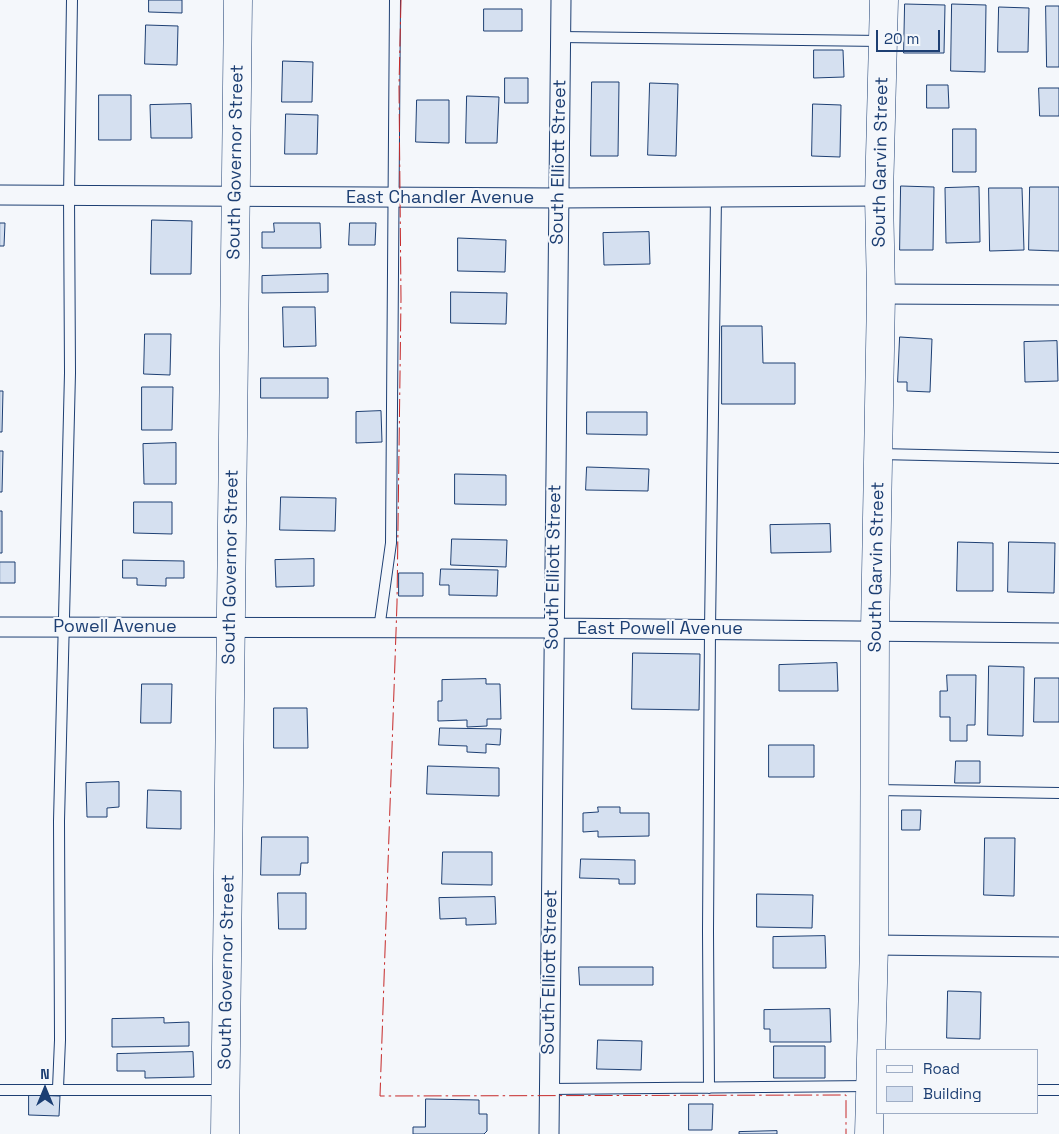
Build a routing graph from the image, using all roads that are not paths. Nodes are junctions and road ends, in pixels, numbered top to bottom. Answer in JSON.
{"nodes":[{"id":1,"x":72,"y":0,"type":"edge"},
{"id":2,"x":238,"y":0,"type":"edge"},
{"id":3,"x":395,"y":0,"type":"edge"},
{"id":4,"x":561,"y":0,"type":"edge"},
{"id":5,"x":884,"y":0,"type":"edge"},
{"id":6,"x":560,"y":37,"type":"junction"},
{"id":7,"x":883,"y":41,"type":"junction"},
{"id":8,"x":0,"y":195,"type":"edge"},
{"id":9,"x":69,"y":196,"type":"junction"},
{"id":10,"x":879,"y":196,"type":"junction"},
{"id":11,"x":235,"y":197,"type":"junction"},
{"id":12,"x":716,"y":197,"type":"junction"},
{"id":13,"x":392,"y":198,"type":"junction"},
{"id":14,"x":558,"y":198,"type":"junction"},
{"id":15,"x":881,"y":294,"type":"junction"},
{"id":16,"x":1059,"y":295,"type":"edge"},
{"id":17,"x":878,"y":454,"type":"junction"},
{"id":18,"x":1059,"y":458,"type":"edge"},
{"id":19,"x":0,"y":627,"type":"edge"},
{"id":20,"x":66,"y":627,"type":"junction"},
{"id":21,"x":231,"y":628,"type":"junction"},
{"id":22,"x":379,"y":628,"type":"junction"},
{"id":23,"x":554,"y":628,"type":"junction"},
{"id":24,"x":710,"y":629,"type":"junction"},
{"id":25,"x":875,"y":630,"type":"junction"},
{"id":26,"x":1059,"y":633,"type":"edge"},
{"id":27,"x":875,"y":790,"type":"junction"},
{"id":28,"x":1059,"y":793,"type":"edge"},
{"id":29,"x":874,"y":944,"type":"junction"},
{"id":30,"x":1059,"y":947,"type":"edge"},
{"id":31,"x":874,"y":1086,"type":"edge"},
{"id":32,"x":58,"y":1088,"type":"junction"},
{"id":33,"x":710,"y":1088,"type":"junction"},
{"id":34,"x":549,"y":1089,"type":"junction"},
{"id":35,"x":0,"y":1090,"type":"edge"},
{"id":36,"x":225,"y":1090,"type":"junction"},
{"id":37,"x":1039,"y":1090,"type":"edge"},
{"id":38,"x":1059,"y":1090,"type":"edge"},
{"id":39,"x":225,"y":1134,"type":"edge"},
{"id":40,"x":548,"y":1134,"type":"edge"},
{"id":41,"x":869,"y":1134,"type":"edge"}],
"edges":[{"from":1,"to":9,"type":"lane"},
{"from":2,"to":11,"type":"street","name":"South Governor Street"},
{"from":3,"to":13,"type":"lane"},
{"from":4,"to":6,"type":"street","name":"South Elliott Street"},
{"from":5,"to":7,"type":"street","name":"South Garvin Street"},
{"from":6,"to":7,"type":"lane"},
{"from":6,"to":14,"type":"street","name":"South Elliott Street"},
{"from":7,"to":10,"type":"street","name":"South Garvin Street"},
{"from":8,"to":9,"type":"street","name":"East Chandler Avenue"},
{"from":9,"to":11,"type":"street","name":"East Chandler Avenue"},
{"from":9,"to":20,"type":"lane"},
{"from":10,"to":12,"type":"street","name":"East Chandler Avenue"},
{"from":10,"to":15,"type":"street","name":"South Garvin Street"},
{"from":11,"to":13,"type":"street","name":"East Chandler Avenue"},
{"from":11,"to":21,"type":"street","name":"South Governor Street"},
{"from":12,"to":14,"type":"street","name":"East Chandler Avenue"},
{"from":12,"to":24,"type":"lane"},
{"from":13,"to":14,"type":"street","name":"East Chandler Avenue"},
{"from":13,"to":22,"type":"lane"},
{"from":14,"to":23,"type":"street","name":"South Elliott Street"},
{"from":15,"to":16,"type":"street"},
{"from":15,"to":17,"type":"street","name":"South Garvin Street"},
{"from":17,"to":18,"type":"lane"},
{"from":17,"to":25,"type":"street","name":"South Garvin Street"},
{"from":19,"to":20,"type":"street","name":"Powell Avenue"},
{"from":20,"to":21,"type":"street","name":"Powell Avenue"},
{"from":20,"to":32,"type":"lane"},
{"from":21,"to":22,"type":"street","name":"East Powell Avenue"},
{"from":21,"to":36,"type":"street","name":"South Governor Street"},
{"from":22,"to":23,"type":"street","name":"East Powell Avenue"},
{"from":23,"to":24,"type":"street","name":"East Powell Avenue"},
{"from":23,"to":34,"type":"street","name":"South Elliott Street"},
{"from":24,"to":25,"type":"street","name":"East Powell Avenue"},
{"from":24,"to":33,"type":"lane"},
{"from":25,"to":26,"type":"street","name":"East Powell Avenue"},
{"from":25,"to":27,"type":"street","name":"South Garvin Street"},
{"from":27,"to":28,"type":"lane"},
{"from":27,"to":29,"type":"street","name":"South Garvin Street"},
{"from":29,"to":30,"type":"street"},
{"from":29,"to":31,"type":"street","name":"South Garvin Street"},
{"from":31,"to":33,"type":"lane"},
{"from":31,"to":41,"type":"street","name":"South Garvin Street"},
{"from":32,"to":35,"type":"lane"},
{"from":32,"to":36,"type":"lane"},
{"from":33,"to":34,"type":"lane"},
{"from":34,"to":40,"type":"street","name":"South Elliott Street"},
{"from":36,"to":39,"type":"street","name":"South Governor Street"},
{"from":37,"to":38,"type":"lane"}]}
